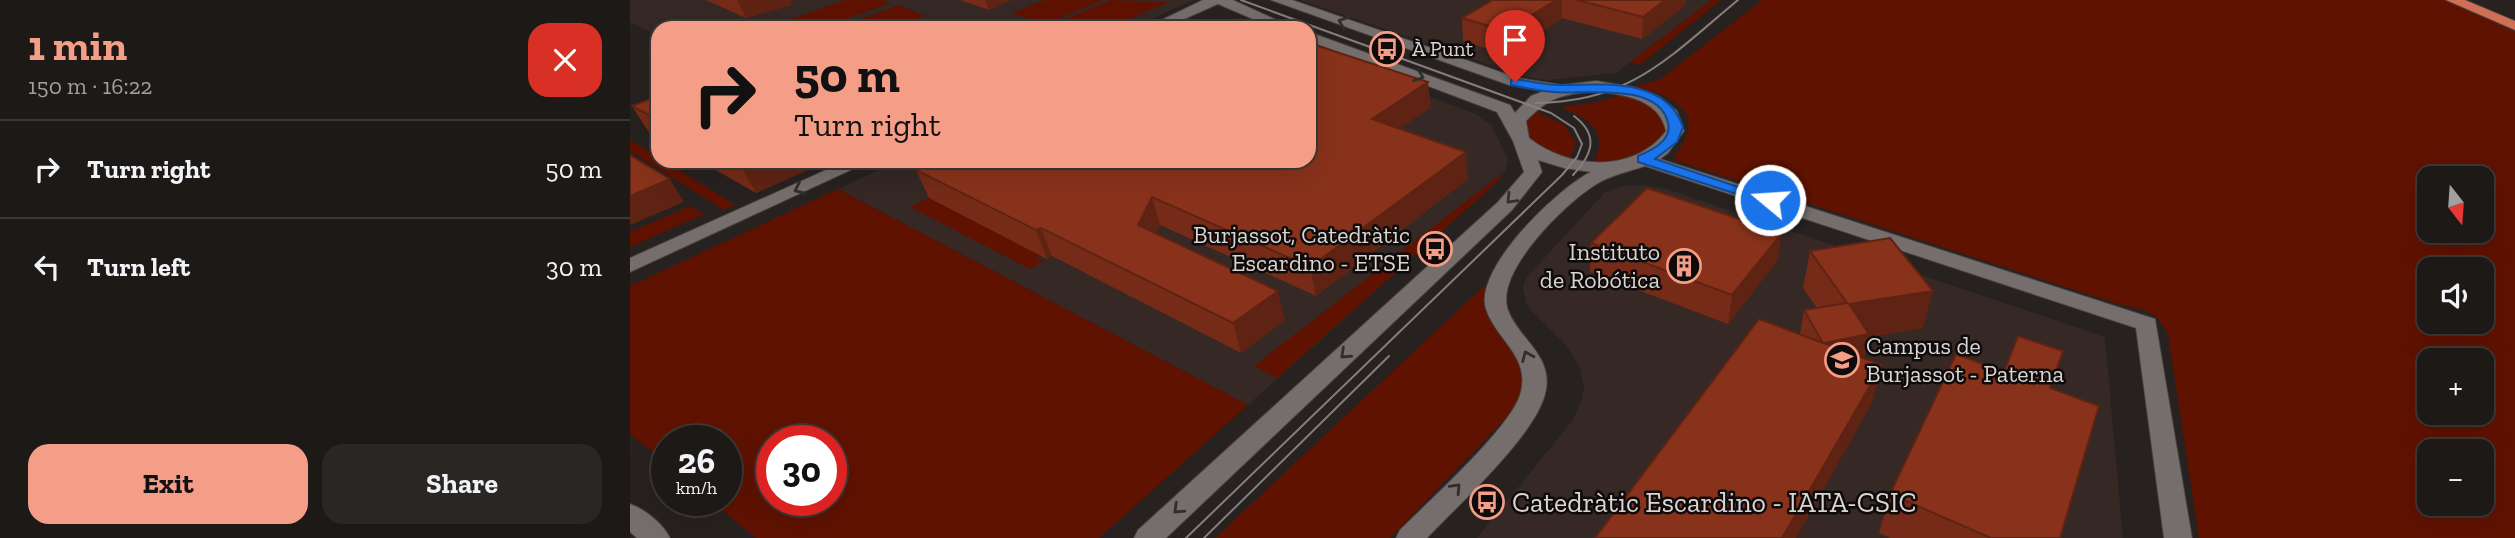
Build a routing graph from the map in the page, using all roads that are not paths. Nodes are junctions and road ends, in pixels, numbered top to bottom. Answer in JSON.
{"nodes":[{"id":1,"x":1215,"y":0,"type":"edge"},
{"id":2,"x":1221,"y":0,"type":"edge"},
{"id":3,"x":1278,"y":0,"type":"edge"},
{"id":4,"x":2453,"y":0,"type":"edge"},
{"id":5,"x":1168,"y":21,"type":"edge"},
{"id":6,"x":1270,"y":21,"type":"edge"},
{"id":7,"x":2515,"y":26,"type":"edge"},
{"id":8,"x":1316,"y":39,"type":"edge"},
{"id":9,"x":1573,"y":88,"type":"junction"},
{"id":10,"x":1520,"y":136,"type":"junction"},
{"id":11,"x":1637,"y":161,"type":"junction"},
{"id":12,"x":846,"y":168,"type":"edge"},
{"id":13,"x":630,"y":266,"type":"edge"},
{"id":14,"x":630,"y":515,"type":"edge"},
{"id":15,"x":656,"y":538,"type":"edge"},
{"id":16,"x":1148,"y":538,"type":"edge"},
{"id":17,"x":1410,"y":538,"type":"edge"},
{"id":18,"x":2178,"y":538,"type":"edge"}],
"edges":[{"from":1,"to":5,"type":"street"},
{"from":2,"to":6,"type":"street"},
{"from":9,"to":3,"type":"street","one_way":true},
{"from":4,"to":7,"type":"highway"},
{"from":8,"to":10,"type":"street","one_way":true},
{"from":9,"to":10,"type":"street"},
{"from":9,"to":11,"type":"street"},
{"from":10,"to":11,"type":"street"},
{"from":10,"to":16,"type":"street","one_way":true},
{"from":17,"to":11,"type":"street","one_way":true},
{"from":11,"to":18,"type":"street"},
{"from":12,"to":13,"type":"street","one_way":true},
{"from":14,"to":15,"type":"street"}]}
